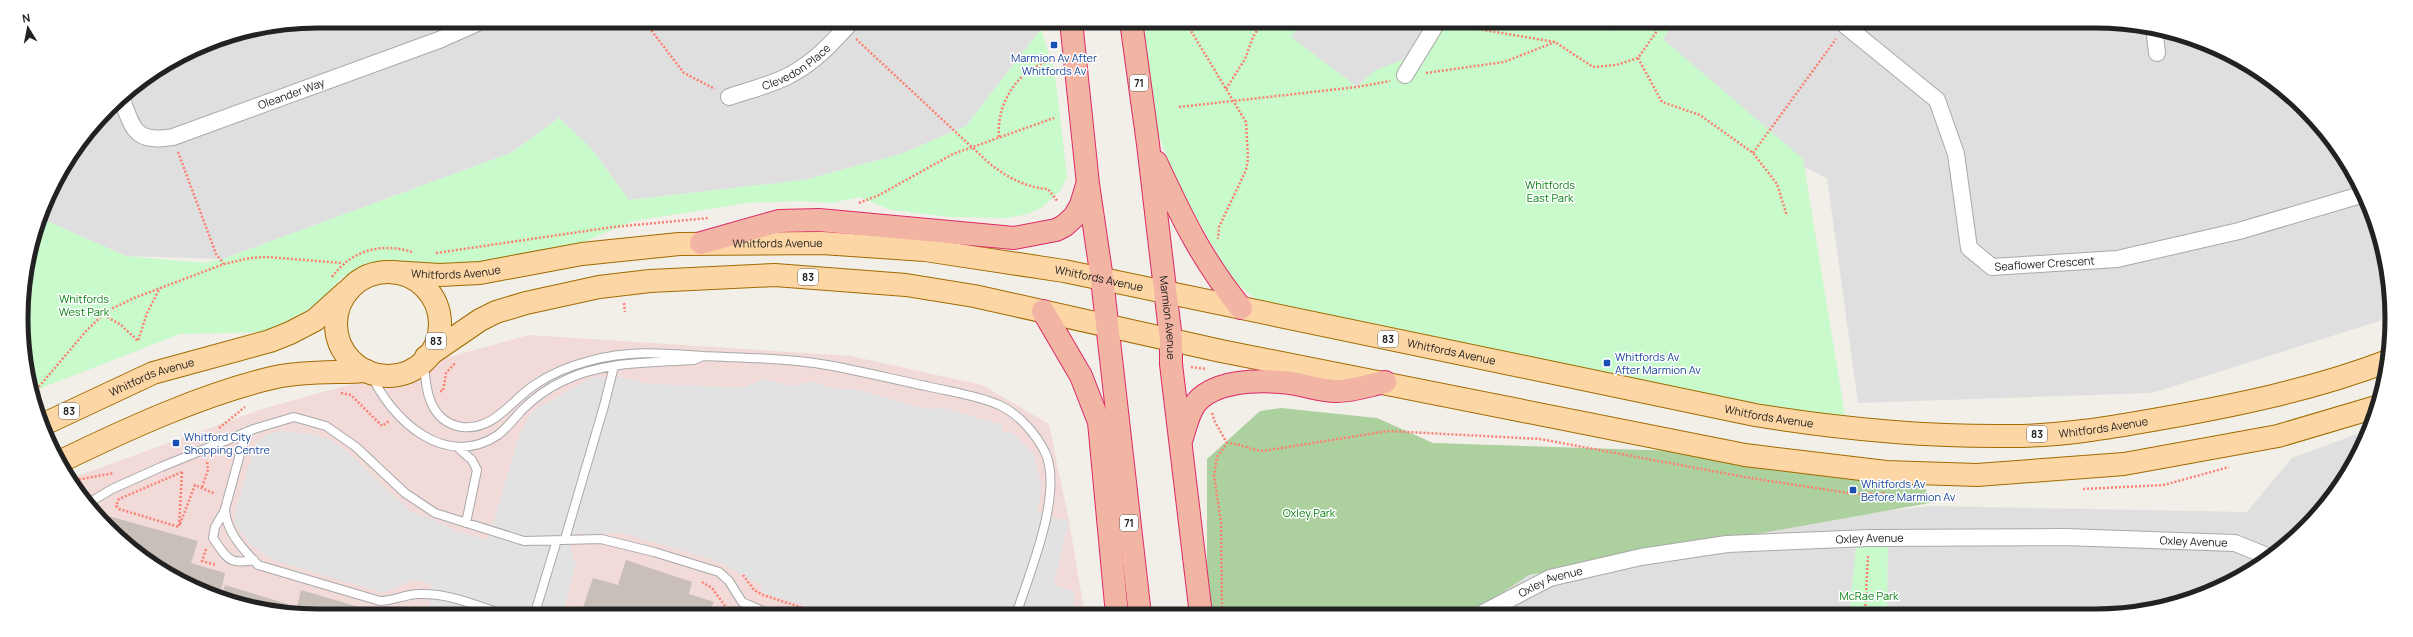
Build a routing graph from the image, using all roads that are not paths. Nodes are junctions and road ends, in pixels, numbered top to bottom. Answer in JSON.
{"nodes":[{"id":1,"x":466,"y":28,"type":"edge"},
{"id":2,"x":845,"y":28,"type":"edge"},
{"id":3,"x":1072,"y":28,"type":"edge"},
{"id":4,"x":1131,"y":28,"type":"edge"},
{"id":5,"x":1440,"y":28,"type":"edge"},
{"id":6,"x":1852,"y":28,"type":"edge"},
{"id":7,"x":2155,"y":35,"type":"edge"},
{"id":8,"x":2156,"y":53,"type":"dead end"},
{"id":9,"x":1405,"y":75,"type":"dead end"},
{"id":10,"x":729,"y":97,"type":"road end"},
{"id":11,"x":123,"y":103,"type":"edge"},
{"id":12,"x":1148,"y":144,"type":"junction"},
{"id":13,"x":1088,"y":184,"type":"junction"},
{"id":14,"x":2358,"y":196,"type":"edge"},
{"id":15,"x":701,"y":243,"type":"junction"},
{"id":16,"x":391,"y":272,"type":"junction"},
{"id":17,"x":1102,"y":279,"type":"junction"},
{"id":18,"x":337,"y":287,"type":"junction"},
{"id":19,"x":1166,"y":294,"type":"junction"},
{"id":20,"x":1241,"y":308,"type":"junction"},
{"id":21,"x":1043,"y":311,"type":"junction"},
{"id":22,"x":1108,"y":327,"type":"junction"},
{"id":23,"x":1171,"y":340,"type":"junction"},
{"id":24,"x":703,"y":356,"type":"junction"},
{"id":25,"x":425,"y":359,"type":"junction"},
{"id":26,"x":2382,"y":363,"type":"edge"},
{"id":27,"x":614,"y":366,"type":"junction"},
{"id":28,"x":368,"y":372,"type":"junction"},
{"id":29,"x":1385,"y":382,"type":"junction"},
{"id":30,"x":2371,"y":408,"type":"edge"},
{"id":31,"x":47,"y":423,"type":"edge"},
{"id":32,"x":246,"y":432,"type":"junction"},
{"id":33,"x":1180,"y":445,"type":"junction"},
{"id":34,"x":457,"y":448,"type":"junction"},
{"id":35,"x":65,"y":460,"type":"edge"},
{"id":36,"x":93,"y":501,"type":"edge"},
{"id":37,"x":226,"y":508,"type":"junction"},
{"id":38,"x":466,"y":523,"type":"junction"},
{"id":39,"x":561,"y":540,"type":"junction"},
{"id":40,"x":2264,"y":554,"type":"edge"},
{"id":41,"x":254,"y":560,"type":"junction"},
{"id":42,"x":486,"y":609,"type":"edge"},
{"id":43,"x":536,"y":609,"type":"edge"},
{"id":44,"x":758,"y":609,"type":"edge"},
{"id":45,"x":1018,"y":609,"type":"edge"},
{"id":46,"x":1117,"y":609,"type":"edge"},
{"id":47,"x":1139,"y":609,"type":"edge"},
{"id":48,"x":1200,"y":609,"type":"edge"},
{"id":49,"x":1491,"y":609,"type":"edge"}],
"edges":[{"from":1,"to":11,"type":"street","name":"Oleander Way"},
{"from":2,"to":10,"type":"street","name":"Clevedon Place"},
{"from":3,"to":13,"type":"highway","number":"71"},
{"from":4,"to":12,"type":"highway","name":"Marmion Avenue","number":"71"},
{"from":5,"to":9,"type":"street"},
{"from":6,"to":14,"type":"street","name":"Seaflower Crescent"},
{"from":7,"to":8,"type":"street"},
{"from":12,"to":19,"type":"highway","name":"Marmion Avenue","number":"71"},
{"from":12,"to":20,"type":"highway"},
{"from":13,"to":15,"type":"highway"},
{"from":13,"to":17,"type":"highway","number":"71"},
{"from":15,"to":16,"type":"main road","name":"Whitfords Avenue","number":"83"},
{"from":15,"to":17,"type":"main road","name":"Whitfords Avenue","number":"83"},
{"from":16,"to":18,"type":"main road","number":"83"},
{"from":16,"to":25,"type":"main road","number":"83"},
{"from":17,"to":19,"type":"main road","name":"Whitfords Avenue","number":"83"},
{"from":17,"to":22,"type":"highway","number":"71"},
{"from":18,"to":28,"type":"main road","number":"83"},
{"from":18,"to":31,"type":"main road","name":"Whitfords Avenue","number":"83"},
{"from":19,"to":20,"type":"main road","name":"Whitfords Avenue","number":"83"},
{"from":19,"to":23,"type":"highway","name":"Marmion Avenue","number":"71"},
{"from":20,"to":26,"type":"main road","name":"Whitfords Avenue","number":"83"},
{"from":21,"to":22,"type":"main road","number":"83"},
{"from":21,"to":25,"type":"main road","number":"83"},
{"from":21,"to":46,"type":"highway"},
{"from":22,"to":23,"type":"main road","number":"83"},
{"from":22,"to":47,"type":"highway","number":"71"},
{"from":23,"to":29,"type":"main road","number":"83"},
{"from":23,"to":33,"type":"highway","name":"Marmion Avenue","number":"71"},
{"from":24,"to":25,"type":"lane"},
{"from":24,"to":27,"type":"lane"},
{"from":24,"to":45,"type":"lane"},
{"from":25,"to":28,"type":"main road","number":"83"},
{"from":27,"to":34,"type":"lane"},
{"from":27,"to":39,"type":"lane"},
{"from":28,"to":34,"type":"lane"},
{"from":28,"to":35,"type":"main road","number":"83"},
{"from":29,"to":30,"type":"main road","number":"83"},
{"from":29,"to":33,"type":"highway"},
{"from":32,"to":36,"type":"lane"},
{"from":32,"to":37,"type":"lane"},
{"from":32,"to":38,"type":"lane"},
{"from":33,"to":48,"type":"highway","name":"Marmion Avenue","number":"71"},
{"from":34,"to":38,"type":"lane"},
{"from":37,"to":41,"type":"lane"},
{"from":37,"to":41,"type":"lane"},
{"from":38,"to":39,"type":"lane"},
{"from":39,"to":43,"type":"lane"},
{"from":39,"to":44,"type":"lane"},
{"from":40,"to":49,"type":"street","name":"Oxley Avenue"},
{"from":41,"to":42,"type":"lane"}]}
